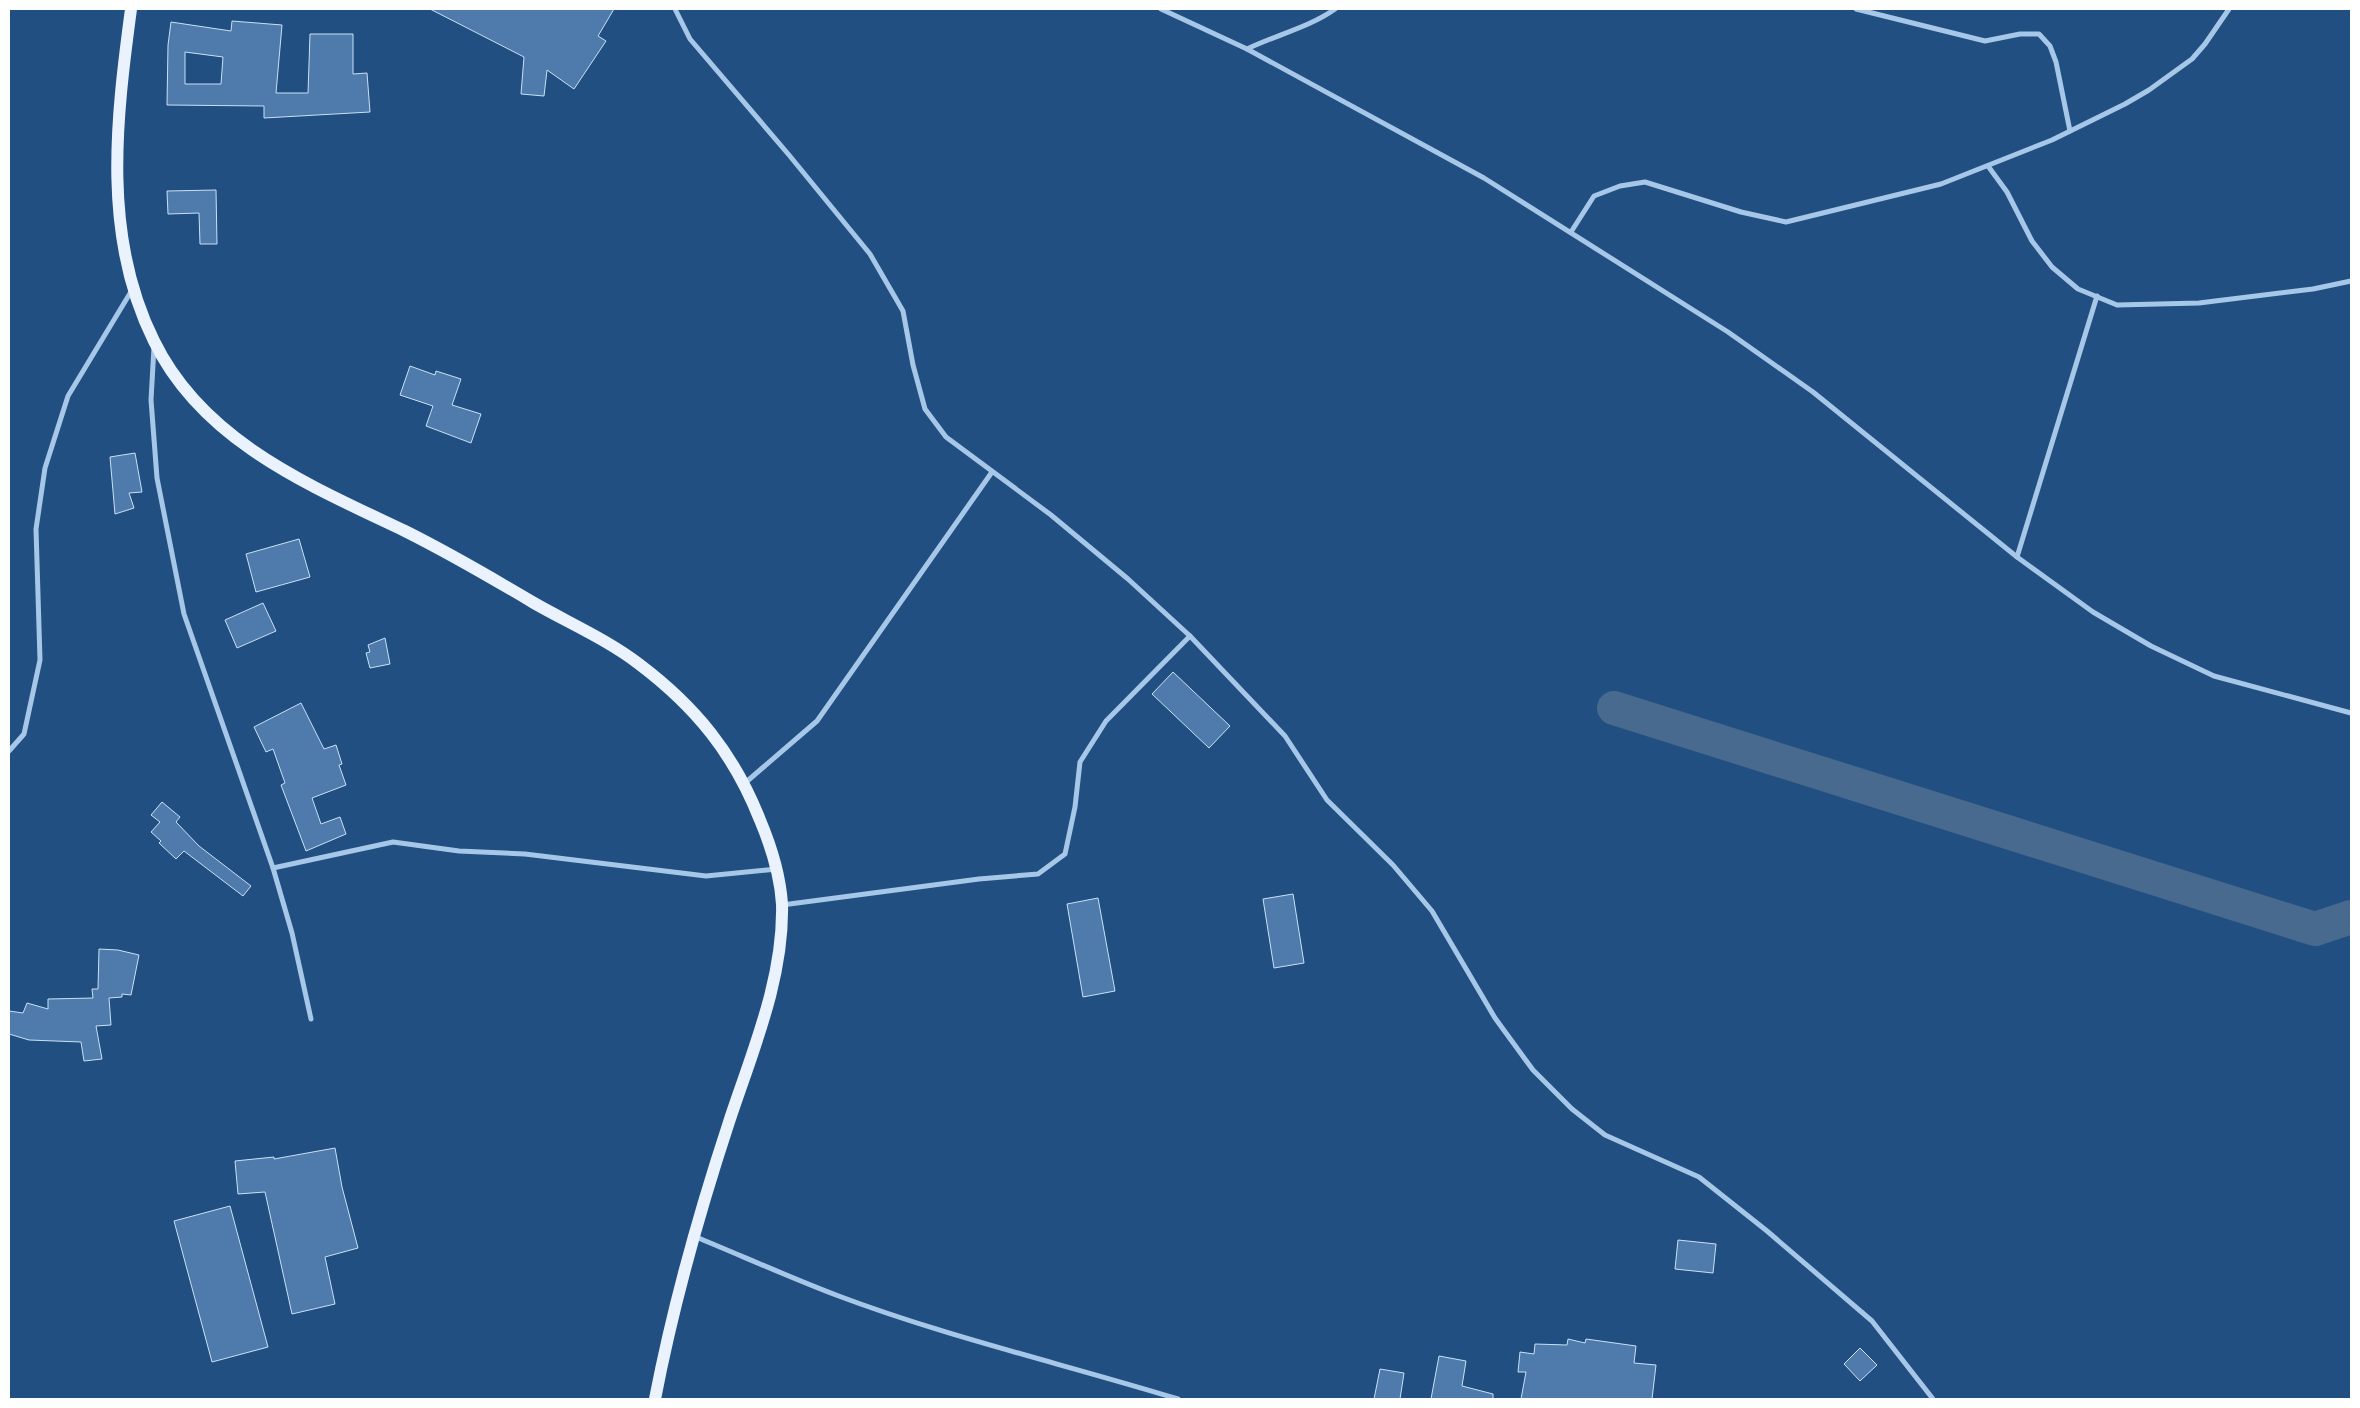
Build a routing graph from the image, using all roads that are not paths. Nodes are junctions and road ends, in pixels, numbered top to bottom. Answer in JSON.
{"nodes":[{"id":1,"x":131,"y":9,"type":"edge"},
{"id":2,"x":675,"y":9,"type":"edge"},
{"id":3,"x":1161,"y":9,"type":"edge"},
{"id":4,"x":1335,"y":9,"type":"edge"},
{"id":5,"x":1856,"y":9,"type":"edge"},
{"id":6,"x":2229,"y":9,"type":"edge"},
{"id":7,"x":1247,"y":50,"type":"junction"},
{"id":8,"x":2070,"y":131,"type":"junction"},
{"id":9,"x":1988,"y":166,"type":"junction"},
{"id":10,"x":1571,"y":232,"type":"junction"},
{"id":11,"x":2351,"y":281,"type":"edge"},
{"id":12,"x":133,"y":290,"type":"junction"},
{"id":13,"x":2097,"y":296,"type":"junction"},
{"id":14,"x":154,"y":344,"type":"junction"},
{"id":15,"x":992,"y":472,"type":"junction"},
{"id":16,"x":2017,"y":557,"type":"junction"},
{"id":17,"x":1190,"y":636,"type":"junction"},
{"id":18,"x":2351,"y":713,"type":"edge"},
{"id":19,"x":9,"y":751,"type":"edge"},
{"id":20,"x":746,"y":783,"type":"junction"},
{"id":21,"x":274,"y":868,"type":"junction"},
{"id":22,"x":777,"y":869,"type":"junction"},
{"id":23,"x":782,"y":905,"type":"junction"},
{"id":24,"x":311,"y":1019,"type":"dead end"},
{"id":25,"x":695,"y":1237,"type":"junction"},
{"id":26,"x":655,"y":1399,"type":"edge"},
{"id":27,"x":1178,"y":1399,"type":"edge"},
{"id":28,"x":1932,"y":1399,"type":"edge"}],
"edges":[{"from":1,"to":12,"type":"main road"},
{"from":2,"to":15,"type":"street"},
{"from":3,"to":7,"type":"street"},
{"from":4,"to":7,"type":"street"},
{"from":5,"to":8,"type":"street"},
{"from":6,"to":8,"type":"street"},
{"from":7,"to":10,"type":"street"},
{"from":8,"to":9,"type":"street"},
{"from":9,"to":10,"type":"street"},
{"from":9,"to":13,"type":"street"},
{"from":10,"to":16,"type":"street"},
{"from":11,"to":13,"type":"street"},
{"from":12,"to":14,"type":"main road"},
{"from":12,"to":19,"type":"street"},
{"from":13,"to":16,"type":"street"},
{"from":14,"to":20,"type":"main road"},
{"from":14,"to":21,"type":"street"},
{"from":15,"to":17,"type":"street"},
{"from":15,"to":20,"type":"street"},
{"from":16,"to":18,"type":"street"},
{"from":17,"to":23,"type":"street"},
{"from":17,"to":28,"type":"street"},
{"from":20,"to":22,"type":"main road"},
{"from":21,"to":22,"type":"street"},
{"from":21,"to":24,"type":"street"},
{"from":22,"to":23,"type":"main road"},
{"from":23,"to":25,"type":"main road"},
{"from":25,"to":26,"type":"main road"},
{"from":25,"to":27,"type":"street"}]}
